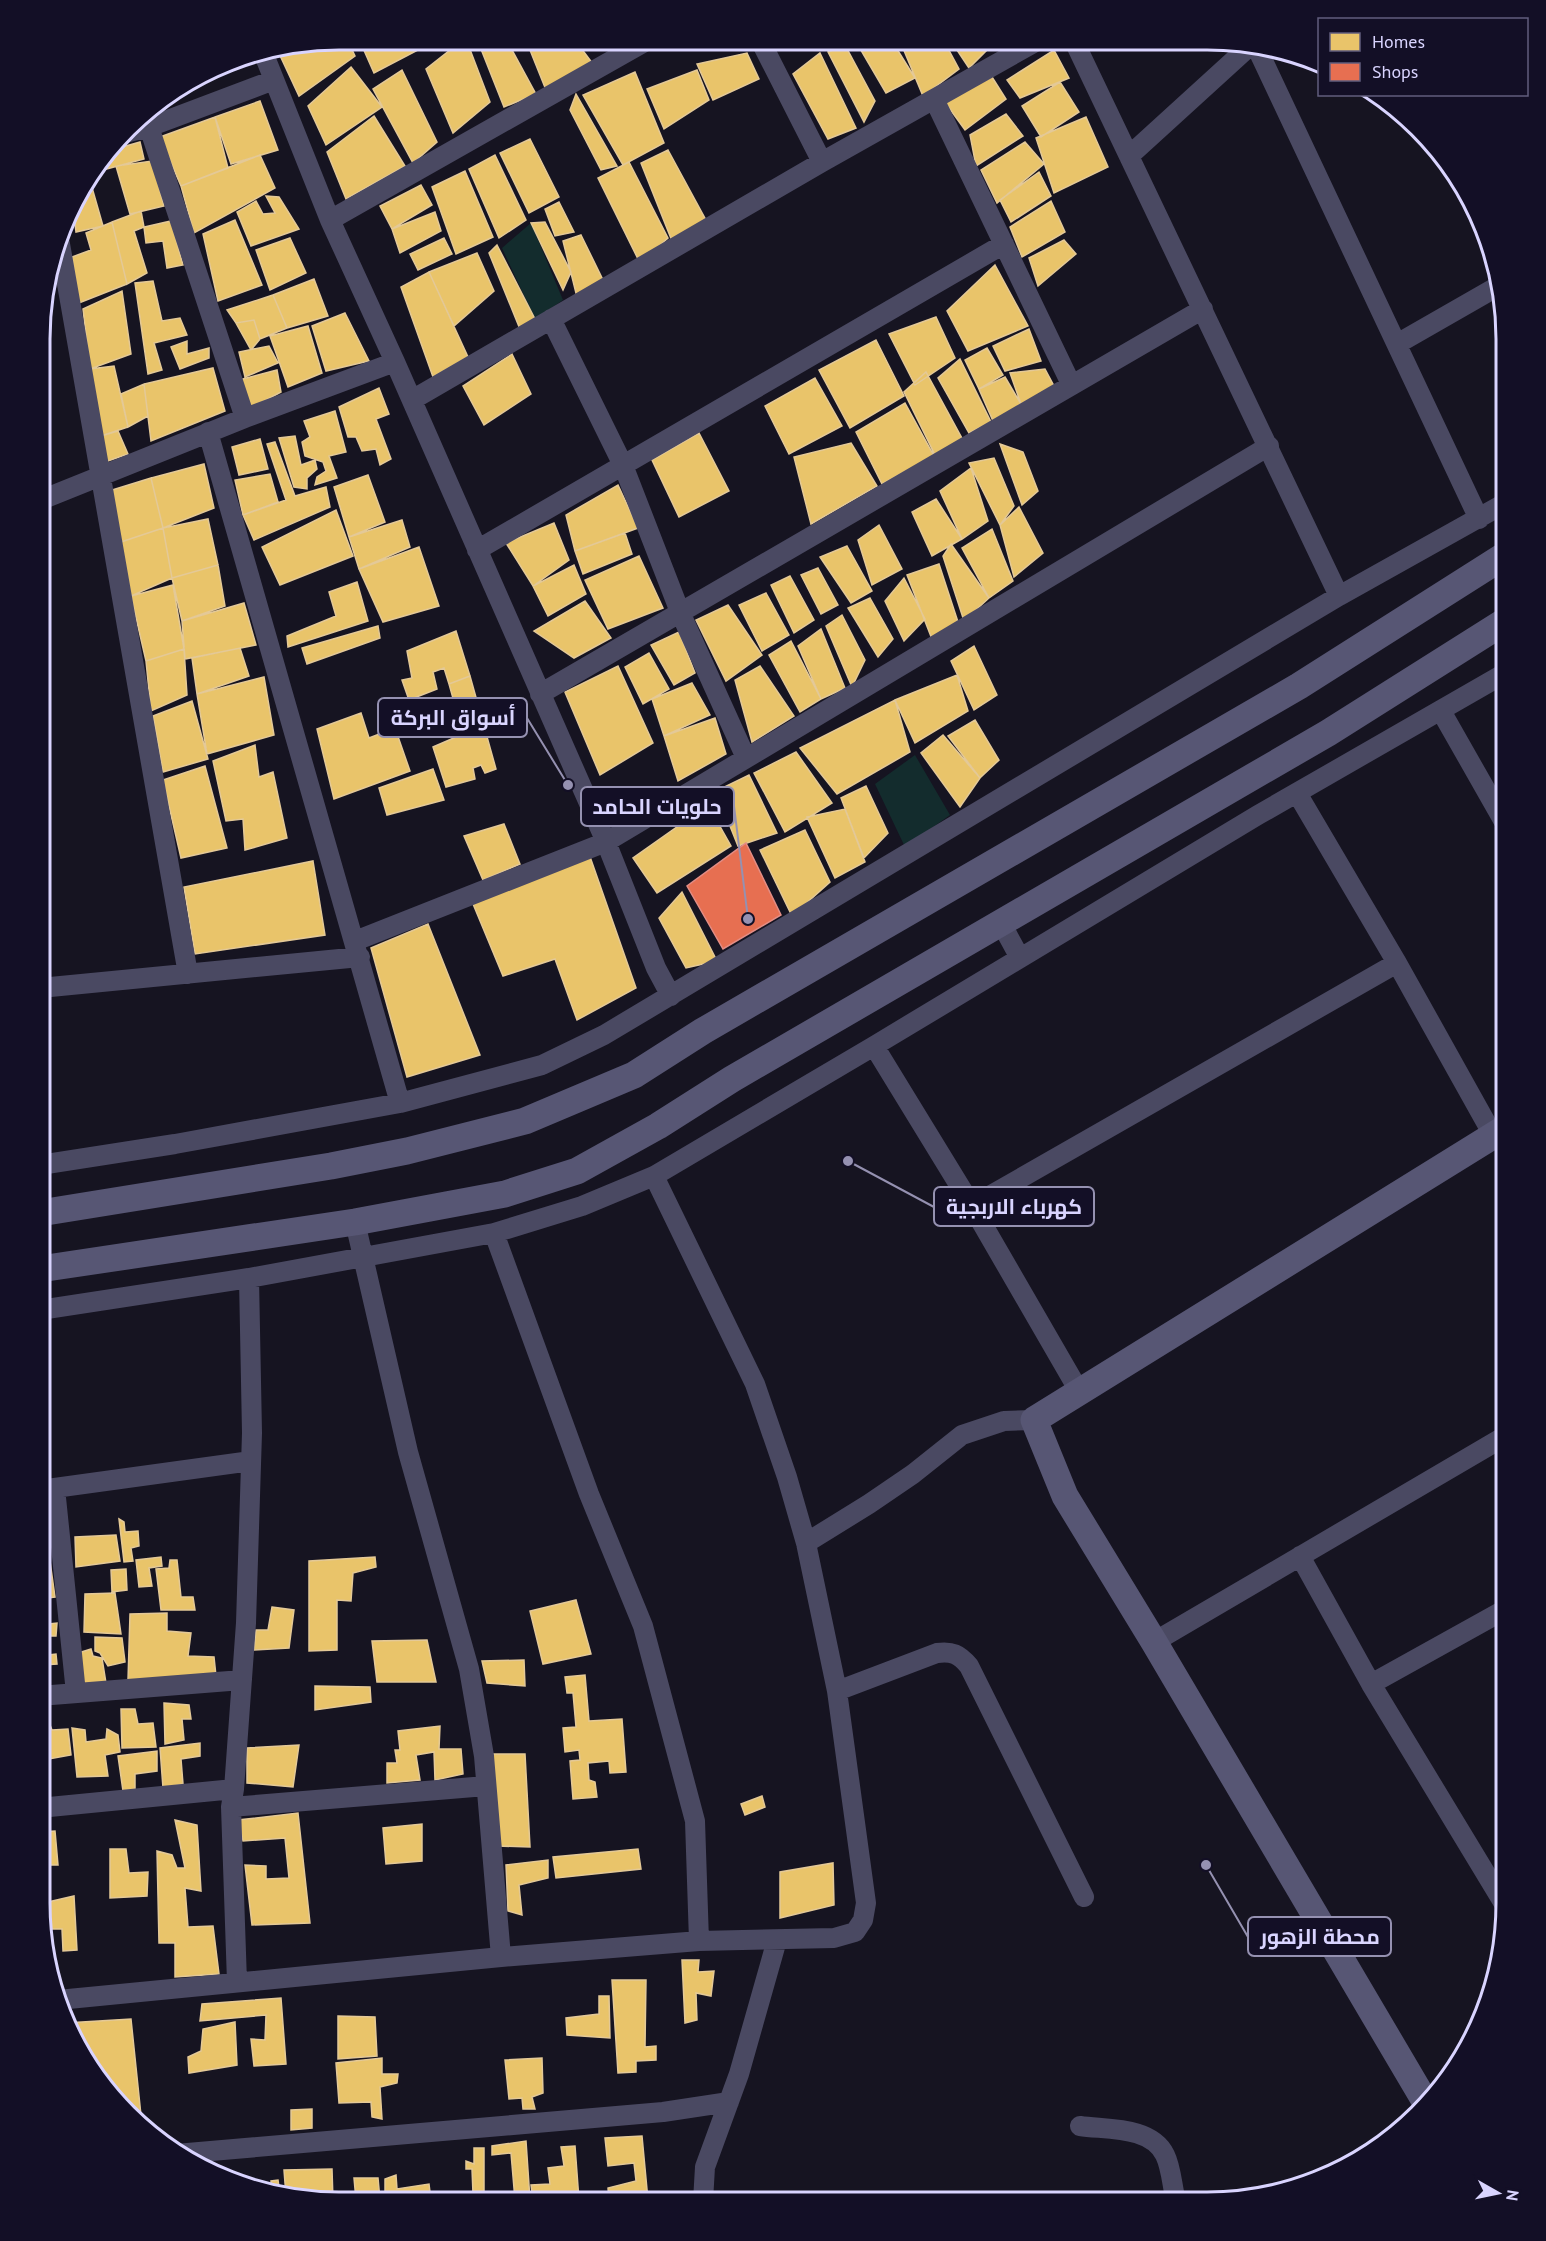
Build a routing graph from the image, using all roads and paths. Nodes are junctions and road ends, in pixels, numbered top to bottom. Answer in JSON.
{"nodes":[{"id":1,"x":630,"y":50,"type":"edge"},
{"id":2,"x":765,"y":50,"type":"edge"},
{"id":3,"x":1021,"y":50,"type":"edge"},
{"id":4,"x":1078,"y":50,"type":"edge"},
{"id":5,"x":1245,"y":52,"type":"edge"},
{"id":6,"x":1259,"y":54,"type":"edge"},
{"id":7,"x":266,"y":59,"type":"edge"},
{"id":8,"x":274,"y":80,"type":"junction"},
{"id":9,"x":934,"y":99,"type":"junction"},
{"id":10,"x":148,"y":127,"type":"junction"},
{"id":11,"x":139,"y":129,"type":"edge"},
{"id":12,"x":1129,"y":156,"type":"junction"},
{"id":13,"x":822,"y":162,"type":"junction"},
{"id":14,"x":330,"y":220,"type":"junction"},
{"id":15,"x":1004,"y":244,"type":"junction"},
{"id":16,"x":62,"y":255,"type":"edge"},
{"id":17,"x":1492,"y":289,"type":"edge"},
{"id":18,"x":1203,"y":309,"type":"junction"},
{"id":19,"x":551,"y":319,"type":"junction"},
{"id":20,"x":1397,"y":344,"type":"junction"},
{"id":21,"x":395,"y":362,"type":"junction"},
{"id":22,"x":1071,"y":384,"type":"junction"},
{"id":23,"x":412,"y":400,"type":"junction"},
{"id":24,"x":245,"y":418,"type":"junction"},
{"id":25,"x":208,"y":432,"type":"junction"},
{"id":26,"x":1269,"y":446,"type":"junction"},
{"id":27,"x":623,"y":465,"type":"junction"},
{"id":28,"x":101,"y":476,"type":"junction"},
{"id":29,"x":50,"y":496,"type":"edge"},
{"id":30,"x":1496,"y":509,"type":"edge"},
{"id":31,"x":1479,"y":519,"type":"junction"},
{"id":32,"x":477,"y":550,"type":"junction"},
{"id":33,"x":1496,"y":561,"type":"edge"},
{"id":34,"x":1339,"y":596,"type":"junction"},
{"id":35,"x":680,"y":612,"type":"junction"},
{"id":36,"x":1496,"y":627,"type":"edge"},
{"id":37,"x":1496,"y":678,"type":"edge"},
{"id":38,"x":540,"y":694,"type":"junction"},
{"id":39,"x":1441,"y":711,"type":"junction"},
{"id":40,"x":746,"y":758,"type":"junction"},
{"id":41,"x":1296,"y":793,"type":"junction"},
{"id":42,"x":1496,"y":808,"type":"edge"},
{"id":43,"x":606,"y":842,"type":"junction"},
{"id":44,"x":1001,"y":923,"type":"junction"},
{"id":45,"x":358,"y":949,"type":"junction"},
{"id":46,"x":1020,"y":958,"type":"junction"},
{"id":47,"x":1397,"y":963,"type":"junction"},
{"id":48,"x":188,"y":974,"type":"junction"},
{"id":49,"x":50,"y":987,"type":"edge"},
{"id":50,"x":670,"y":996,"type":"junction"},
{"id":51,"x":874,"y":1046,"type":"junction"},
{"id":52,"x":400,"y":1103,"type":"junction"},
{"id":53,"x":1496,"y":1124,"type":"edge"},
{"id":54,"x":1496,"y":1133,"type":"edge"},
{"id":55,"x":50,"y":1163,"type":"edge"},
{"id":56,"x":654,"y":1176,"type":"junction"},
{"id":57,"x":972,"y":1206,"type":"junction"},
{"id":58,"x":50,"y":1211,"type":"edge"},
{"id":59,"x":355,"y":1222,"type":"junction"},
{"id":60,"x":494,"y":1233,"type":"junction"},
{"id":61,"x":362,"y":1257,"type":"junction"},
{"id":62,"x":50,"y":1268,"type":"edge"},
{"id":63,"x":249,"y":1278,"type":"junction"},
{"id":64,"x":50,"y":1308,"type":"edge"},
{"id":65,"x":1079,"y":1391,"type":"junction"},
{"id":66,"x":1034,"y":1419,"type":"junction"},
{"id":67,"x":1496,"y":1441,"type":"edge"},
{"id":68,"x":251,"y":1461,"type":"junction"},
{"id":69,"x":50,"y":1489,"type":"edge"},
{"id":70,"x":50,"y":1504,"type":"edge"},
{"id":71,"x":806,"y":1543,"type":"junction"},
{"id":72,"x":1300,"y":1556,"type":"junction"},
{"id":73,"x":1496,"y":1616,"type":"edge"},
{"id":74,"x":1154,"y":1642,"type":"junction"},
{"id":75,"x":242,"y":1680,"type":"junction"},
{"id":76,"x":1371,"y":1684,"type":"junction"},
{"id":77,"x":837,"y":1691,"type":"junction"},
{"id":78,"x":76,"y":1693,"type":"junction"},
{"id":79,"x":50,"y":1695,"type":"edge"},
{"id":80,"x":486,"y":1786,"type":"junction"},
{"id":81,"x":232,"y":1798,"type":"junction"},
{"id":82,"x":50,"y":1807,"type":"edge"},
{"id":83,"x":1496,"y":1890,"type":"edge"},
{"id":84,"x":1084,"y":1898,"type":"dead end"},
{"id":85,"x":777,"y":1940,"type":"junction"},
{"id":86,"x":699,"y":1941,"type":"junction"},
{"id":87,"x":501,"y":1957,"type":"junction"},
{"id":88,"x":237,"y":1982,"type":"junction"},
{"id":89,"x":67,"y":1999,"type":"edge"},
{"id":90,"x":1422,"y":2096,"type":"edge"},
{"id":91,"x":729,"y":2102,"type":"junction"},
{"id":92,"x":1080,"y":2126,"type":"dead end"},
{"id":93,"x":193,"y":2153,"type":"edge"},
{"id":94,"x":704,"y":2192,"type":"edge"},
{"id":95,"x":1174,"y":2192,"type":"edge"}],
"edges":[{"from":1,"to":14,"type":"street"},
{"from":2,"to":13,"type":"street"},
{"from":3,"to":9,"type":"street"},
{"from":4,"to":12,"type":"street"},
{"from":5,"to":12,"type":"street"},
{"from":6,"to":20,"type":"street"},
{"from":7,"to":8,"type":"street"},
{"from":8,"to":10,"type":"street"},
{"from":8,"to":14,"type":"street"},
{"from":9,"to":13,"type":"street"},
{"from":9,"to":15,"type":"street"},
{"from":10,"to":11,"type":"street"},
{"from":10,"to":24,"type":"street"},
{"from":12,"to":18,"type":"street"},
{"from":13,"to":19,"type":"street"},
{"from":14,"to":21,"type":"street"},
{"from":15,"to":22,"type":"street"},
{"from":15,"to":27,"type":"street"},
{"from":16,"to":28,"type":"street"},
{"from":17,"to":20,"type":"street"},
{"from":18,"to":22,"type":"street"},
{"from":18,"to":26,"type":"street"},
{"from":19,"to":23,"type":"street"},
{"from":19,"to":27,"type":"street"},
{"from":20,"to":31,"type":"street"},
{"from":21,"to":23,"type":"street"},
{"from":21,"to":24,"type":"street"},
{"from":22,"to":35,"type":"street"},
{"from":23,"to":32,"type":"street"},
{"from":24,"to":25,"type":"street"},
{"from":25,"to":28,"type":"street"},
{"from":25,"to":45,"type":"street"},
{"from":26,"to":34,"type":"street"},
{"from":26,"to":40,"type":"street"},
{"from":27,"to":32,"type":"street"},
{"from":27,"to":35,"type":"street"},
{"from":28,"to":29,"type":"street"},
{"from":28,"to":48,"type":"street"},
{"from":30,"to":31,"type":"street"},
{"from":31,"to":34,"type":"street"},
{"from":32,"to":38,"type":"street"},
{"from":33,"to":58,"type":"main road"},
{"from":34,"to":50,"type":"street"},
{"from":35,"to":38,"type":"street"},
{"from":35,"to":40,"type":"street"},
{"from":36,"to":44,"type":"main road"},
{"from":37,"to":39,"type":"street"},
{"from":38,"to":43,"type":"street"},
{"from":39,"to":41,"type":"street"},
{"from":39,"to":42,"type":"street"},
{"from":40,"to":43,"type":"street"},
{"from":41,"to":46,"type":"street"},
{"from":41,"to":47,"type":"street"},
{"from":43,"to":45,"type":"street"},
{"from":43,"to":50,"type":"street"},
{"from":44,"to":46,"type":"street"},
{"from":44,"to":59,"type":"main road"},
{"from":45,"to":48,"type":"street"},
{"from":45,"to":52,"type":"street"},
{"from":46,"to":51,"type":"street"},
{"from":47,"to":53,"type":"street"},
{"from":47,"to":57,"type":"street"},
{"from":48,"to":49,"type":"street"},
{"from":50,"to":52,"type":"street"},
{"from":51,"to":56,"type":"street"},
{"from":51,"to":57,"type":"street"},
{"from":52,"to":55,"type":"street"},
{"from":54,"to":65,"type":"main road"},
{"from":56,"to":60,"type":"street"},
{"from":56,"to":71,"type":"street"},
{"from":57,"to":65,"type":"street"},
{"from":59,"to":61,"type":"street"},
{"from":59,"to":62,"type":"main road"},
{"from":60,"to":61,"type":"street"},
{"from":60,"to":86,"type":"street"},
{"from":61,"to":63,"type":"street"},
{"from":61,"to":80,"type":"street"},
{"from":63,"to":64,"type":"street"},
{"from":63,"to":68,"type":"street"},
{"from":65,"to":66,"type":"main road"},
{"from":66,"to":71,"type":"street"},
{"from":66,"to":74,"type":"main road"},
{"from":67,"to":72,"type":"street"},
{"from":68,"to":69,"type":"street"},
{"from":68,"to":75,"type":"street"},
{"from":70,"to":78,"type":"street"},
{"from":71,"to":77,"type":"street"},
{"from":72,"to":74,"type":"street"},
{"from":72,"to":76,"type":"street"},
{"from":73,"to":76,"type":"street"},
{"from":74,"to":90,"type":"main road"},
{"from":75,"to":78,"type":"street"},
{"from":75,"to":81,"type":"street"},
{"from":76,"to":83,"type":"street"},
{"from":77,"to":84,"type":"street"},
{"from":77,"to":85,"type":"street"},
{"from":78,"to":79,"type":"street"},
{"from":80,"to":81,"type":"street"},
{"from":80,"to":87,"type":"street"},
{"from":81,"to":82,"type":"street"},
{"from":81,"to":88,"type":"street"},
{"from":85,"to":86,"type":"street"},
{"from":85,"to":91,"type":"street"},
{"from":86,"to":87,"type":"street"},
{"from":87,"to":88,"type":"street"},
{"from":88,"to":89,"type":"street"},
{"from":91,"to":93,"type":"street"},
{"from":91,"to":94,"type":"street"},
{"from":92,"to":95,"type":"street"}]}
